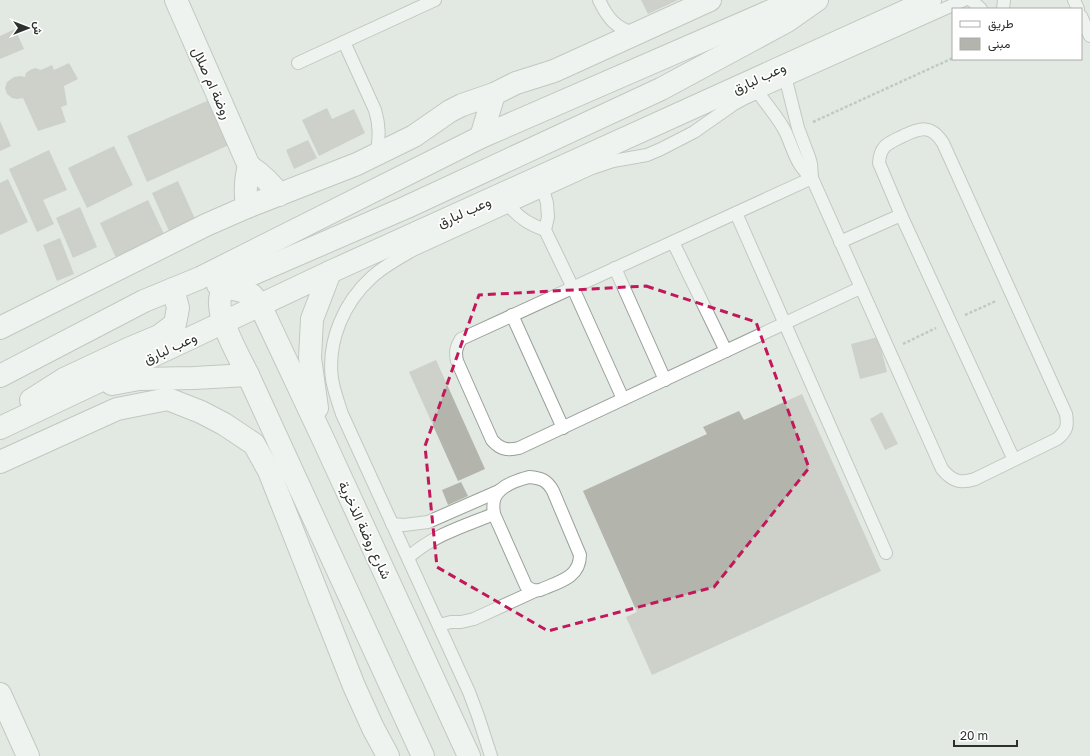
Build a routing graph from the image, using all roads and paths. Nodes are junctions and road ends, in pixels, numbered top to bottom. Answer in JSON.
{"nodes":[{"id":1,"x":176,"y":0,"type":"edge"},
{"id":2,"x":435,"y":0,"type":"edge"},
{"id":3,"x":599,"y":0,"type":"edge"},
{"id":4,"x":710,"y":0,"type":"edge"},
{"id":5,"x":796,"y":0,"type":"edge"},
{"id":6,"x":817,"y":0,"type":"edge"},
{"id":7,"x":930,"y":0,"type":"edge"},
{"id":8,"x":964,"y":0,"type":"edge"},
{"id":9,"x":971,"y":0,"type":"edge"},
{"id":10,"x":979,"y":8,"type":"edge"},
{"id":11,"x":635,"y":34,"type":"junction"},
{"id":12,"x":344,"y":42,"type":"junction"},
{"id":13,"x":952,"y":58,"type":"edge"},
{"id":14,"x":298,"y":63,"type":"dead end"},
{"id":15,"x":786,"y":80,"type":"junction"},
{"id":16,"x":758,"y":92,"type":"junction"},
{"id":17,"x":494,"y":94,"type":"junction"},
{"id":18,"x":798,"y":128,"type":"junction"},
{"id":19,"x":786,"y":133,"type":"junction"},
{"id":20,"x":481,"y":137,"type":"junction"},
{"id":21,"x":376,"y":154,"type":"junction"},
{"id":22,"x":249,"y":166,"type":"junction"},
{"id":23,"x":812,"y":178,"type":"junction"},
{"id":24,"x":543,"y":190,"type":"junction"},
{"id":25,"x":279,"y":195,"type":"junction"},
{"id":26,"x":509,"y":206,"type":"junction"},
{"id":27,"x":247,"y":207,"type":"junction"},
{"id":28,"x":736,"y":213,"type":"junction"},
{"id":29,"x":901,"y":215,"type":"junction"},
{"id":30,"x":545,"y":230,"type":"junction"},
{"id":31,"x":673,"y":242,"type":"junction"},
{"id":32,"x":840,"y":242,"type":"junction"},
{"id":33,"x":616,"y":268,"type":"junction"},
{"id":34,"x":330,"y":272,"type":"junction"},
{"id":35,"x":194,"y":280,"type":"junction"},
{"id":36,"x":228,"y":286,"type":"junction"},
{"id":37,"x":573,"y":288,"type":"junction"},
{"id":38,"x":860,"y":288,"type":"junction"},
{"id":39,"x":172,"y":289,"type":"junction"},
{"id":40,"x":260,"y":305,"type":"junction"},
{"id":41,"x":512,"y":315,"type":"junction"},
{"id":42,"x":223,"y":323,"type":"junction"},
{"id":43,"x":785,"y":323,"type":"junction"},
{"id":44,"x":0,"y":328,"type":"edge"},
{"id":45,"x":726,"y":351,"type":"junction"},
{"id":46,"x":248,"y":374,"type":"junction"},
{"id":47,"x":0,"y":376,"type":"edge"},
{"id":48,"x":664,"y":380,"type":"junction"},
{"id":49,"x":79,"y":390,"type":"junction"},
{"id":50,"x":623,"y":399,"type":"junction"},
{"id":51,"x":0,"y":420,"type":"edge"},
{"id":52,"x":0,"y":428,"type":"edge"},
{"id":53,"x":562,"y":428,"type":"junction"},
{"id":54,"x":324,"y":441,"type":"junction"},
{"id":55,"x":1014,"y":460,"type":"junction"},
{"id":56,"x":0,"y":462,"type":"edge"},
{"id":57,"x":500,"y":491,"type":"junction"},
{"id":58,"x":494,"y":514,"type":"junction"},
{"id":59,"x":392,"y":524,"type":"junction"},
{"id":60,"x":886,"y":553,"type":"dead end"},
{"id":61,"x":408,"y":558,"type":"junction"},
{"id":62,"x":535,"y":591,"type":"junction"},
{"id":63,"x":438,"y":625,"type":"junction"},
{"id":64,"x":0,"y":694,"type":"edge"},
{"id":65,"x":28,"y":756,"type":"edge"},
{"id":66,"x":388,"y":756,"type":"edge"},
{"id":67,"x":423,"y":756,"type":"edge"},
{"id":68,"x":469,"y":756,"type":"edge"},
{"id":69,"x":491,"y":756,"type":"edge"}],
"edges":[{"from":1,"to":22,"type":"street","name":"روضة ام صلال"},
{"from":2,"to":12,"type":"lane"},
{"from":3,"to":11,"type":"lane"},
{"from":4,"to":11,"type":"street"},
{"from":5,"to":20,"type":"street"},
{"from":6,"to":36,"type":"street"},
{"from":7,"to":34,"type":"street","name":"وعب لبارق"},
{"from":8,"to":15,"type":"lane"},
{"from":9,"to":10,"type":"lane"},
{"from":11,"to":17,"type":"street"},
{"from":12,"to":14,"type":"lane"},
{"from":12,"to":21,"type":"lane"},
{"from":13,"to":18,"type":"path"},
{"from":15,"to":16,"type":"lane"},
{"from":15,"to":18,"type":"lane"},
{"from":16,"to":19,"type":"lane"},
{"from":16,"to":24,"type":"lane"},
{"from":17,"to":20,"type":"street"},
{"from":17,"to":21,"type":"street"},
{"from":18,"to":19,"type":"lane"},
{"from":18,"to":23,"type":"lane"},
{"from":19,"to":23,"type":"lane"},
{"from":20,"to":35,"type":"street"},
{"from":21,"to":25,"type":"street"},
{"from":22,"to":25,"type":"street"},
{"from":22,"to":27,"type":"street"},
{"from":23,"to":28,"type":"lane"},
{"from":23,"to":32,"type":"lane"},
{"from":24,"to":26,"type":"lane"},
{"from":24,"to":30,"type":"lane"},
{"from":25,"to":27,"type":"street"},
{"from":26,"to":30,"type":"lane"},
{"from":26,"to":59,"type":"lane"},
{"from":27,"to":44,"type":"street"},
{"from":28,"to":31,"type":"lane"},
{"from":28,"to":43,"type":"lane"},
{"from":29,"to":32,"type":"lane"},
{"from":29,"to":55,"type":"lane"},
{"from":29,"to":55,"type":"lane"},
{"from":30,"to":37,"type":"lane"},
{"from":31,"to":33,"type":"lane"},
{"from":31,"to":45,"type":"lane"},
{"from":32,"to":38,"type":"lane"},
{"from":33,"to":37,"type":"lane"},
{"from":33,"to":48,"type":"lane"},
{"from":34,"to":40,"type":"street","name":"وعب لبارق"},
{"from":34,"to":54,"type":"street"},
{"from":35,"to":36,"type":"street"},
{"from":35,"to":39,"type":"street"},
{"from":36,"to":40,"type":"street"},
{"from":36,"to":42,"type":"street"},
{"from":37,"to":41,"type":"lane"},
{"from":37,"to":50,"type":"lane"},
{"from":38,"to":43,"type":"lane"},
{"from":38,"to":55,"type":"lane"},
{"from":39,"to":47,"type":"street"},
{"from":39,"to":51,"type":"street"},
{"from":40,"to":42,"type":"street","name":"وعب لبارق"},
{"from":40,"to":54,"type":"street","name":"شارع روضة الذخرية"},
{"from":41,"to":53,"type":"lane"},
{"from":41,"to":53,"type":"lane"},
{"from":42,"to":46,"type":"street"},
{"from":42,"to":49,"type":"street","name":"وعب لبارق"},
{"from":43,"to":45,"type":"lane"},
{"from":43,"to":60,"type":"lane"},
{"from":45,"to":48,"type":"lane"},
{"from":46,"to":49,"type":"street"},
{"from":46,"to":67,"type":"street"},
{"from":48,"to":50,"type":"lane"},
{"from":49,"to":52,"type":"street","name":"وعب لبارق"},
{"from":50,"to":53,"type":"lane"},
{"from":54,"to":68,"type":"street","name":"شارع روضة الذخرية"},
{"from":56,"to":66,"type":"street"},
{"from":57,"to":58,"type":"lane"},
{"from":57,"to":59,"type":"lane"},
{"from":57,"to":62,"type":"lane"},
{"from":58,"to":61,"type":"lane"},
{"from":58,"to":62,"type":"lane"},
{"from":59,"to":61,"type":"lane"},
{"from":61,"to":63,"type":"lane"},
{"from":62,"to":63,"type":"lane"},
{"from":63,"to":69,"type":"lane"},
{"from":64,"to":65,"type":"street"}]}
